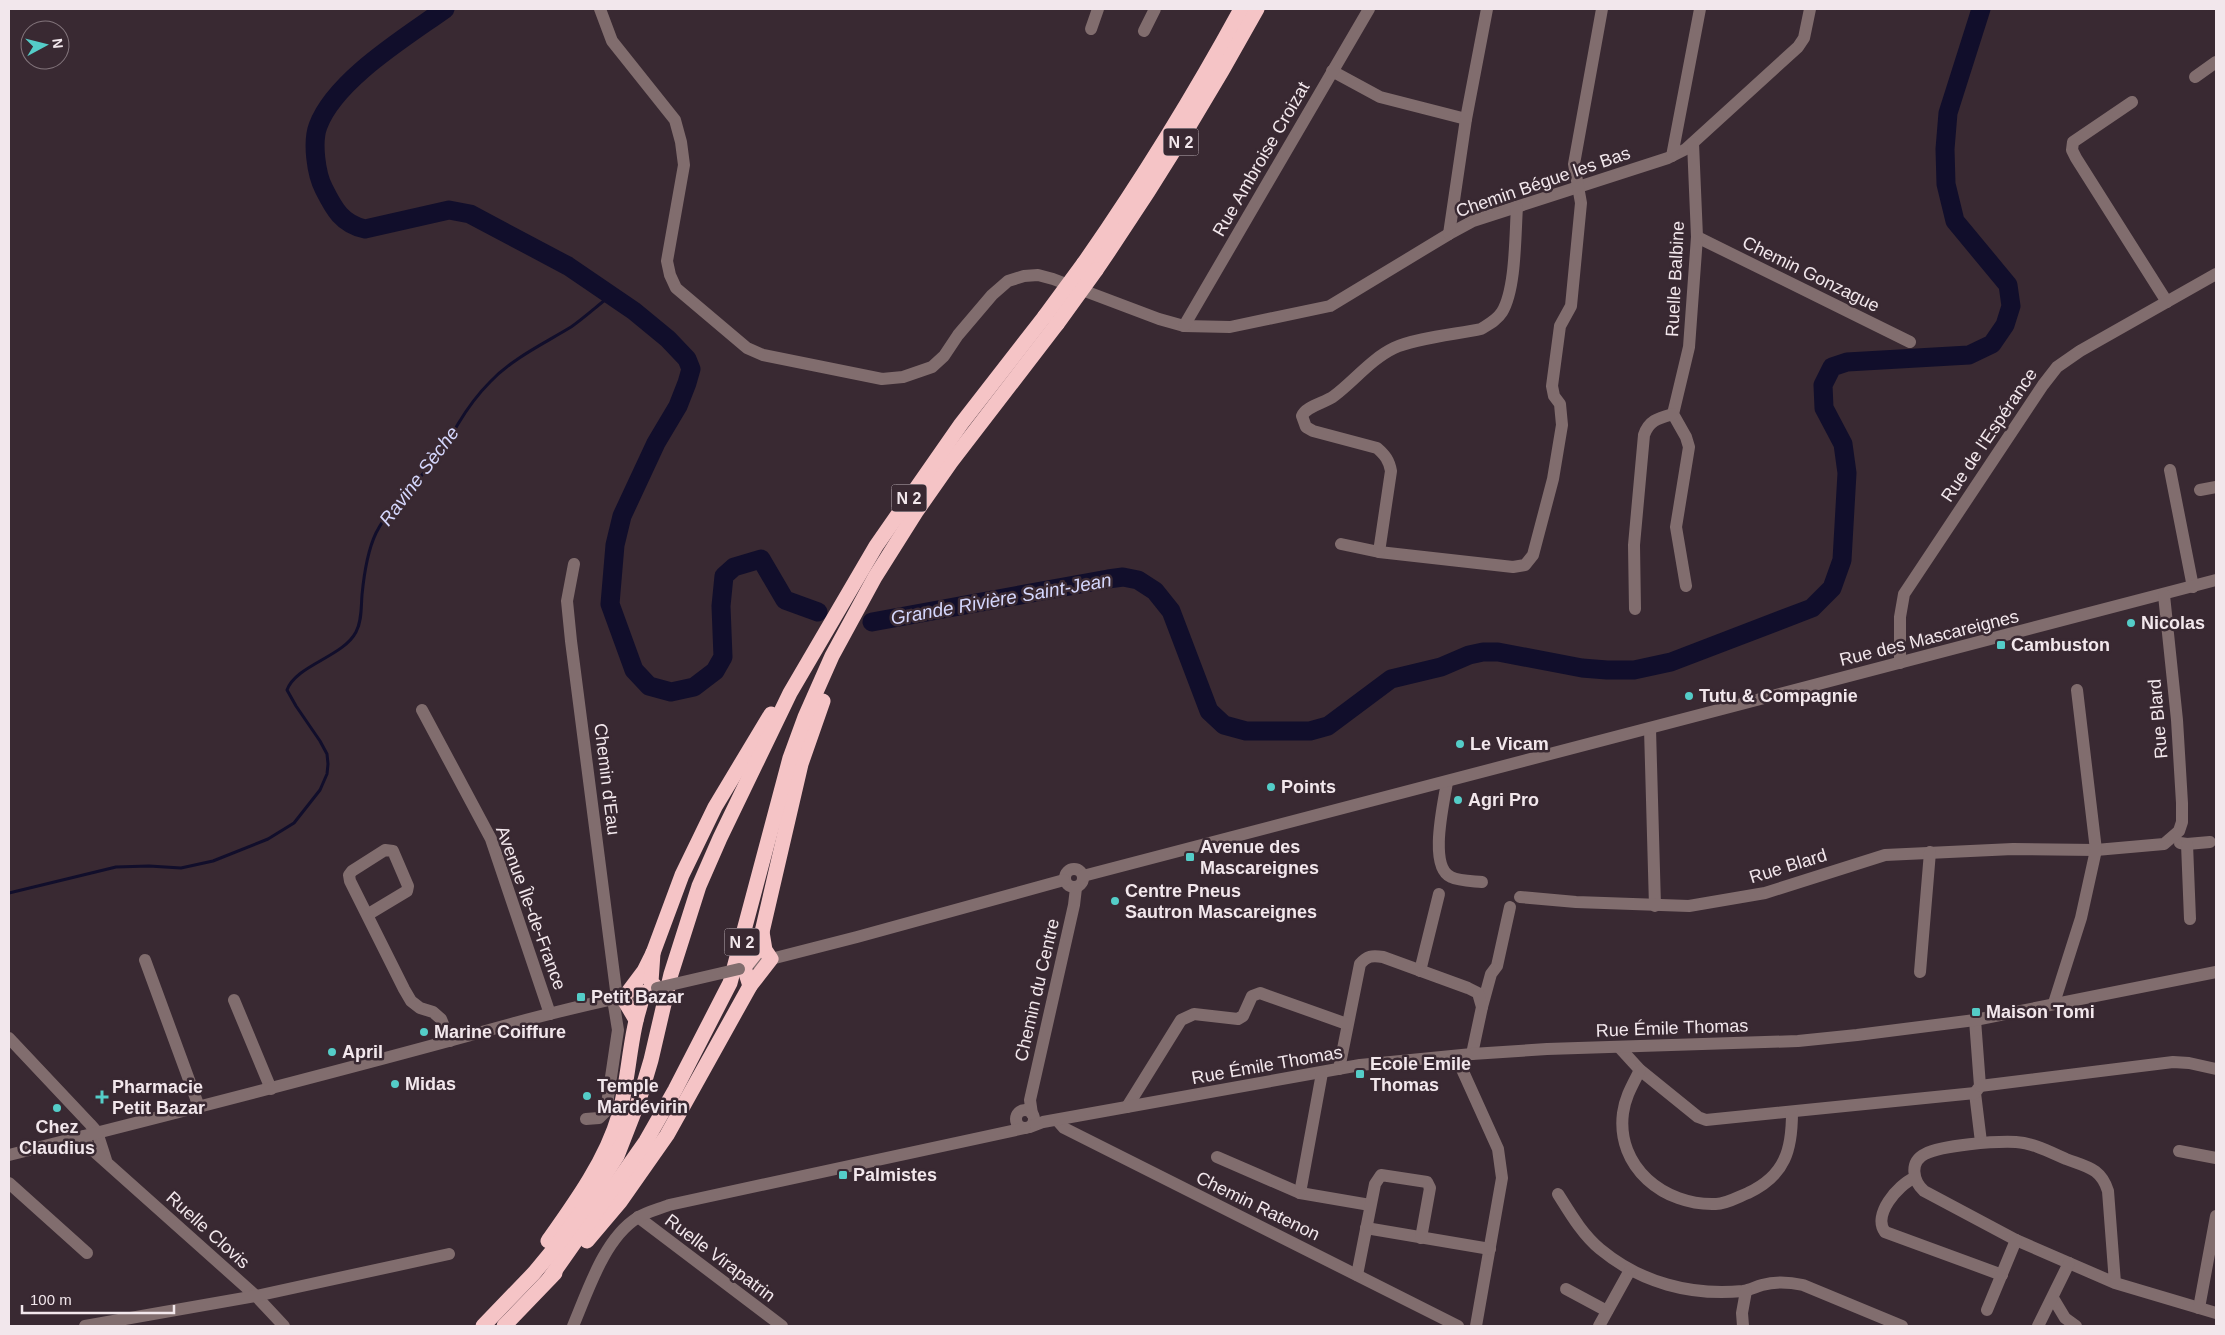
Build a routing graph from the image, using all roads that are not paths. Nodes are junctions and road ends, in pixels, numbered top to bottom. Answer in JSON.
{"nodes":[{"id":1,"x":600,"y":9,"type":"edge"},
{"id":2,"x":1098,"y":9,"type":"edge"},
{"id":3,"x":1155,"y":9,"type":"edge"},
{"id":4,"x":1241,"y":9,"type":"edge"},
{"id":5,"x":1257,"y":9,"type":"edge"},
{"id":6,"x":1369,"y":9,"type":"edge"},
{"id":7,"x":1487,"y":9,"type":"edge"},
{"id":8,"x":1602,"y":9,"type":"edge"},
{"id":9,"x":1700,"y":9,"type":"edge"},
{"id":10,"x":1810,"y":9,"type":"edge"},
{"id":11,"x":1091,"y":29,"type":"dead end"},
{"id":12,"x":1144,"y":31,"type":"dead end"},
{"id":13,"x":2216,"y":62,"type":"edge"},
{"id":14,"x":1332,"y":71,"type":"junction"},
{"id":15,"x":2195,"y":78,"type":"dead end"},
{"id":16,"x":2132,"y":102,"type":"dead end"},
{"id":17,"x":1466,"y":119,"type":"junction"},
{"id":18,"x":1693,"y":144,"type":"junction"},
{"id":19,"x":1672,"y":156,"type":"junction"},
{"id":20,"x":1579,"y":187,"type":"junction"},
{"id":21,"x":1517,"y":207,"type":"junction"},
{"id":22,"x":1449,"y":234,"type":"junction"},
{"id":23,"x":1697,"y":237,"type":"junction"},
{"id":24,"x":1090,"y":266,"type":"junction"},
{"id":25,"x":2216,"y":274,"type":"edge"},
{"id":26,"x":2166,"y":302,"type":"junction"},
{"id":27,"x":1051,"y":320,"type":"junction"},
{"id":28,"x":1184,"y":326,"type":"junction"},
{"id":29,"x":1910,"y":342,"type":"dead end"},
{"id":30,"x":1673,"y":414,"type":"junction"},
{"id":31,"x":2170,"y":470,"type":"dead end"},
{"id":32,"x":2216,"y":487,"type":"edge"},
{"id":33,"x":2200,"y":490,"type":"dead end"},
{"id":34,"x":1340,"y":544,"type":"dead end"},
{"id":35,"x":1379,"y":552,"type":"junction"},
{"id":36,"x":574,"y":564,"type":"dead end"},
{"id":37,"x":875,"y":578,"type":"junction"},
{"id":38,"x":2216,"y":580,"type":"edge"},
{"id":39,"x":1686,"y":586,"type":"dead end"},
{"id":40,"x":2193,"y":587,"type":"junction"},
{"id":41,"x":2164,"y":594,"type":"junction"},
{"id":42,"x":1635,"y":609,"type":"dead end"},
{"id":43,"x":1900,"y":663,"type":"junction"},
{"id":44,"x":2077,"y":690,"type":"dead end"},
{"id":45,"x":790,"y":693,"type":"junction"},
{"id":46,"x":422,"y":710,"type":"dead end"},
{"id":47,"x":1650,"y":729,"type":"junction"},
{"id":48,"x":1447,"y":782,"type":"junction"},
{"id":49,"x":2173,"y":838,"type":"junction"},
{"id":50,"x":2210,"y":842,"type":"dead end"},
{"id":51,"x":2187,"y":844,"type":"junction"},
{"id":52,"x":2096,"y":850,"type":"junction"},
{"id":53,"x":1930,"y":852,"type":"junction"},
{"id":54,"x":1083,"y":876,"type":"junction"},
{"id":55,"x":1064,"y":880,"type":"junction"},
{"id":56,"x":1482,"y":882,"type":"dead end"},
{"id":57,"x":1076,"y":888,"type":"junction"},
{"id":58,"x":1439,"y":894,"type":"dead end"},
{"id":59,"x":1520,"y":898,"type":"dead end"},
{"id":60,"x":1656,"y":906,"type":"junction"},
{"id":61,"x":1510,"y":907,"type":"dead end"},
{"id":62,"x":367,"y":915,"type":"junction"},
{"id":63,"x":2190,"y":919,"type":"dead end"},
{"id":64,"x":762,"y":932,"type":"junction"},
{"id":65,"x":652,"y":953,"type":"junction"},
{"id":66,"x":771,"y":959,"type":"junction"},
{"id":67,"x":145,"y":960,"type":"dead end"},
{"id":68,"x":741,"y":968,"type":"junction"},
{"id":69,"x":1420,"y":971,"type":"junction"},
{"id":70,"x":1920,"y":972,"type":"dead end"},
{"id":71,"x":2216,"y":972,"type":"edge"},
{"id":72,"x":750,"y":986,"type":"junction"},
{"id":73,"x":657,"y":988,"type":"junction"},
{"id":74,"x":625,"y":996,"type":"junction"},
{"id":75,"x":234,"y":1000,"type":"dead end"},
{"id":76,"x":2054,"y":1003,"type":"junction"},
{"id":77,"x":1482,"y":1007,"type":"junction"},
{"id":78,"x":550,"y":1014,"type":"junction"},
{"id":79,"x":1975,"y":1020,"type":"junction"},
{"id":80,"x":1347,"y":1024,"type":"junction"},
{"id":81,"x":9,"y":1038,"type":"edge"},
{"id":82,"x":450,"y":1040,"type":"junction"},
{"id":83,"x":1618,"y":1046,"type":"junction"},
{"id":84,"x":1472,"y":1054,"type":"junction"},
{"id":85,"x":1456,"y":1056,"type":"junction"},
{"id":86,"x":1339,"y":1069,"type":"junction"},
{"id":87,"x":2216,"y":1069,"type":"edge"},
{"id":88,"x":1640,"y":1070,"type":"junction"},
{"id":89,"x":1322,"y":1072,"type":"junction"},
{"id":90,"x":270,"y":1088,"type":"junction"},
{"id":91,"x":1977,"y":1089,"type":"junction"},
{"id":92,"x":1030,"y":1100,"type":"junction"},
{"id":93,"x":200,"y":1107,"type":"junction"},
{"id":94,"x":1127,"y":1107,"type":"junction"},
{"id":95,"x":1792,"y":1112,"type":"junction"},
{"id":96,"x":1018,"y":1114,"type":"junction"},
{"id":97,"x":586,"y":1120,"type":"dead end"},
{"id":98,"x":1057,"y":1120,"type":"junction"},
{"id":99,"x":1033,"y":1122,"type":"junction"},
{"id":100,"x":97,"y":1132,"type":"junction"},
{"id":101,"x":1002,"y":1132,"type":"junction"},
{"id":102,"x":84,"y":1136,"type":"junction"},
{"id":103,"x":1981,"y":1142,"type":"junction"},
{"id":104,"x":2179,"y":1151,"type":"dead end"},
{"id":105,"x":9,"y":1155,"type":"edge"},
{"id":106,"x":1217,"y":1157,"type":"dead end"},
{"id":107,"x":2216,"y":1158,"type":"edge"},
{"id":108,"x":107,"y":1163,"type":"junction"},
{"id":109,"x":1914,"y":1178,"type":"junction"},
{"id":110,"x":9,"y":1183,"type":"edge"},
{"id":111,"x":1300,"y":1193,"type":"junction"},
{"id":112,"x":1558,"y":1194,"type":"dead end"},
{"id":113,"x":1370,"y":1205,"type":"junction"},
{"id":114,"x":2216,"y":1216,"type":"edge"},
{"id":115,"x":638,"y":1217,"type":"junction"},
{"id":116,"x":1366,"y":1228,"type":"junction"},
{"id":117,"x":1421,"y":1238,"type":"junction"},
{"id":118,"x":2016,"y":1240,"type":"junction"},
{"id":119,"x":1490,"y":1248,"type":"junction"},
{"id":120,"x":87,"y":1254,"type":"dead end"},
{"id":121,"x":448,"y":1254,"type":"dead end"},
{"id":122,"x":2069,"y":1263,"type":"junction"},
{"id":123,"x":1630,"y":1270,"type":"junction"},
{"id":124,"x":1357,"y":1275,"type":"junction"},
{"id":125,"x":2002,"y":1275,"type":"junction"},
{"id":126,"x":549,"y":1279,"type":"junction"},
{"id":127,"x":2116,"y":1283,"type":"junction"},
{"id":128,"x":1566,"y":1289,"type":"dead end"},
{"id":129,"x":1746,"y":1291,"type":"junction"},
{"id":130,"x":256,"y":1296,"type":"junction"},
{"id":131,"x":2053,"y":1298,"type":"junction"},
{"id":132,"x":2199,"y":1308,"type":"junction"},
{"id":133,"x":1987,"y":1310,"type":"dead end"},
{"id":134,"x":1607,"y":1311,"type":"junction"},
{"id":135,"x":2216,"y":1313,"type":"edge"},
{"id":136,"x":487,"y":1321,"type":"edge"},
{"id":137,"x":85,"y":1326,"type":"edge"},
{"id":138,"x":284,"y":1326,"type":"edge"},
{"id":139,"x":504,"y":1326,"type":"edge"},
{"id":140,"x":573,"y":1326,"type":"edge"},
{"id":141,"x":782,"y":1326,"type":"edge"},
{"id":142,"x":1458,"y":1326,"type":"edge"},
{"id":143,"x":1476,"y":1326,"type":"edge"},
{"id":144,"x":1599,"y":1326,"type":"edge"},
{"id":145,"x":1743,"y":1326,"type":"edge"},
{"id":146,"x":1902,"y":1326,"type":"edge"},
{"id":147,"x":2038,"y":1326,"type":"edge"},
{"id":148,"x":2076,"y":1326,"type":"edge"}],
"edges":[{"from":1,"to":28,"type":"street","name":"Chemin Bégue les Bas"},
{"from":2,"to":11,"type":"street"},
{"from":3,"to":12,"type":"street"},
{"from":4,"to":24,"type":"highway","number":"N 2"},
{"from":5,"to":24,"type":"highway","number":"N 2"},
{"from":6,"to":14,"type":"street","name":"Rue Ambroise Croizat"},
{"from":7,"to":17,"type":"street"},
{"from":8,"to":20,"type":"street"},
{"from":9,"to":19,"type":"street"},
{"from":10,"to":18,"type":"street","name":"Chemin Bégue les Bas"},
{"from":13,"to":15,"type":"street"},
{"from":14,"to":17,"type":"street"},
{"from":14,"to":28,"type":"street","name":"Rue Ambroise Croizat"},
{"from":16,"to":26,"type":"street"},
{"from":17,"to":22,"type":"street"},
{"from":18,"to":19,"type":"street","name":"Chemin Bégue les Bas"},
{"from":18,"to":23,"type":"street","name":"Ruelle Balbine"},
{"from":19,"to":20,"type":"street","name":"Chemin Bégue les Bas"},
{"from":20,"to":21,"type":"street","name":"Chemin Bégue les Bas"},
{"from":20,"to":35,"type":"street"},
{"from":21,"to":22,"type":"street","name":"Chemin Bégue les Bas"},
{"from":21,"to":35,"type":"street"},
{"from":22,"to":28,"type":"street","name":"Chemin Bégue les Bas"},
{"from":23,"to":29,"type":"street","name":"Chemin Gonzague"},
{"from":23,"to":30,"type":"street","name":"Ruelle Balbine"},
{"from":24,"to":27,"type":"highway","number":"N 2","bridge":true},
{"from":25,"to":26,"type":"street","name":"Rue de l'Espérance"},
{"from":26,"to":43,"type":"street","name":"Rue de l'Espérance"},
{"from":27,"to":37,"type":"highway","number":"N 2"},
{"from":27,"to":45,"type":"highway","number":"N 2"},
{"from":30,"to":39,"type":"street"},
{"from":30,"to":42,"type":"street"},
{"from":31,"to":40,"type":"street"},
{"from":32,"to":33,"type":"street"},
{"from":34,"to":35,"type":"street"},
{"from":36,"to":74,"type":"street","name":"Chemin d'Eau"},
{"from":37,"to":64,"type":"highway"},
{"from":37,"to":126,"type":"highway","number":"N 2"},
{"from":38,"to":40,"type":"street","name":"Rue des Mascareignes"},
{"from":40,"to":41,"type":"street","name":"Rue des Mascareignes"},
{"from":41,"to":43,"type":"street","name":"Rue des Mascareignes"},
{"from":41,"to":49,"type":"street","name":"Rue Blard"},
{"from":43,"to":47,"type":"street","name":"Rue des Mascareignes"},
{"from":44,"to":52,"type":"street"},
{"from":45,"to":65,"type":"highway"},
{"from":45,"to":136,"type":"highway","number":"N 2"},
{"from":46,"to":78,"type":"street","name":"Avenue Île-de-France"},
{"from":47,"to":48,"type":"street"},
{"from":47,"to":60,"type":"street"},
{"from":48,"to":54,"type":"street"},
{"from":48,"to":56,"type":"street"},
{"from":49,"to":51,"type":"street"},
{"from":49,"to":52,"type":"street","name":"Rue Blard"},
{"from":50,"to":51,"type":"street"},
{"from":51,"to":63,"type":"street"},
{"from":52,"to":53,"type":"street","name":"Rue Blard"},
{"from":52,"to":76,"type":"street"},
{"from":53,"to":60,"type":"street","name":"Rue Blard"},
{"from":53,"to":70,"type":"street"},
{"from":54,"to":55,"type":"street"},
{"from":54,"to":57,"type":"street"},
{"from":55,"to":57,"type":"street"},
{"from":55,"to":66,"type":"street"},
{"from":57,"to":92,"type":"street","name":"Chemin du Centre"},
{"from":58,"to":69,"type":"street"},
{"from":59,"to":60,"type":"street","name":"Rue Blard"},
{"from":61,"to":77,"type":"street"},
{"from":62,"to":62,"type":"street"},
{"from":62,"to":82,"type":"street"},
{"from":64,"to":66,"type":"highway"},
{"from":64,"to":68,"type":"highway"},
{"from":65,"to":73,"type":"highway"},
{"from":65,"to":74,"type":"highway"},
{"from":66,"to":68,"type":"street"},
{"from":66,"to":72,"type":"highway"},
{"from":67,"to":93,"type":"street"},
{"from":68,"to":72,"type":"highway"},
{"from":68,"to":73,"type":"street","bridge":true},
{"from":69,"to":77,"type":"street"},
{"from":69,"to":80,"type":"street"},
{"from":71,"to":76,"type":"street","name":"Rue Émile Thomas"},
{"from":72,"to":126,"type":"highway"},
{"from":73,"to":74,"type":"highway"},
{"from":74,"to":78,"type":"street","name":"Avenue Île-de-France"},
{"from":74,"to":97,"type":"street","name":"Chemin d'Eau"},
{"from":74,"to":136,"type":"highway"},
{"from":75,"to":90,"type":"street"},
{"from":76,"to":79,"type":"street","name":"Rue Émile Thomas"},
{"from":77,"to":84,"type":"street"},
{"from":78,"to":82,"type":"street","name":"Avenue Île-de-France"},
{"from":79,"to":83,"type":"street","name":"Rue Émile Thomas"},
{"from":79,"to":91,"type":"street"},
{"from":80,"to":86,"type":"street"},
{"from":80,"to":94,"type":"street","name":"Rue Émile Thomas"},
{"from":81,"to":100,"type":"street"},
{"from":82,"to":90,"type":"street","name":"Avenue Île-de-France"},
{"from":83,"to":84,"type":"street","name":"Rue Émile Thomas"},
{"from":83,"to":88,"type":"street"},
{"from":84,"to":85,"type":"street","name":"Rue Émile Thomas"},
{"from":85,"to":86,"type":"street","name":"Rue Émile Thomas"},
{"from":85,"to":119,"type":"street"},
{"from":86,"to":89,"type":"street","name":"Rue Émile Thomas"},
{"from":87,"to":91,"type":"street"},
{"from":88,"to":95,"type":"street"},
{"from":88,"to":95,"type":"street"},
{"from":89,"to":94,"type":"street","name":"Rue Émile Thomas"},
{"from":89,"to":111,"type":"street"},
{"from":90,"to":93,"type":"street","name":"Avenue Île-de-France"},
{"from":91,"to":95,"type":"street"},
{"from":91,"to":103,"type":"street"},
{"from":92,"to":96,"type":"street","name":"Chemin du Centre"},
{"from":92,"to":99,"type":"street","name":"Chemin du Centre"},
{"from":93,"to":100,"type":"street","name":"Avenue Île-de-France"},
{"from":94,"to":98,"type":"street","name":"Rue Émile Thomas"},
{"from":96,"to":99,"type":"street"},
{"from":96,"to":101,"type":"street"},
{"from":98,"to":99,"type":"street"},
{"from":98,"to":124,"type":"street","name":"Chemin Ratenon"},
{"from":99,"to":101,"type":"street"},
{"from":100,"to":102,"type":"street","name":"Avenue Île-de-France"},
{"from":100,"to":108,"type":"street"},
{"from":101,"to":115,"type":"street"},
{"from":102,"to":105,"type":"street","name":"Avenue Île-de-France"},
{"from":102,"to":108,"type":"street","name":"Ruelle Clovis"},
{"from":103,"to":109,"type":"street"},
{"from":103,"to":127,"type":"street"},
{"from":104,"to":107,"type":"street"},
{"from":106,"to":111,"type":"street"},
{"from":108,"to":130,"type":"street","name":"Ruelle Clovis"},
{"from":109,"to":118,"type":"street"},
{"from":109,"to":125,"type":"street"},
{"from":110,"to":120,"type":"street"},
{"from":111,"to":113,"type":"street"},
{"from":112,"to":123,"type":"street"},
{"from":113,"to":116,"type":"street"},
{"from":113,"to":117,"type":"street"},
{"from":114,"to":132,"type":"street"},
{"from":115,"to":140,"type":"street"},
{"from":115,"to":141,"type":"street","name":"Ruelle Virapatrin"},
{"from":116,"to":117,"type":"street"},
{"from":116,"to":124,"type":"street"},
{"from":117,"to":119,"type":"street"},
{"from":118,"to":122,"type":"street"},
{"from":118,"to":125,"type":"street"},
{"from":119,"to":143,"type":"street"},
{"from":121,"to":130,"type":"street"},
{"from":122,"to":127,"type":"street"},
{"from":122,"to":131,"type":"street"},
{"from":123,"to":129,"type":"street"},
{"from":123,"to":134,"type":"street"},
{"from":124,"to":142,"type":"street","name":"Chemin Ratenon"},
{"from":125,"to":133,"type":"street"},
{"from":126,"to":139,"type":"highway","number":"N 2"},
{"from":127,"to":132,"type":"street"},
{"from":128,"to":134,"type":"street"},
{"from":129,"to":145,"type":"street"},
{"from":129,"to":146,"type":"street"},
{"from":130,"to":137,"type":"street"},
{"from":130,"to":138,"type":"street","name":"Ruelle Clovis"},
{"from":131,"to":147,"type":"street"},
{"from":131,"to":148,"type":"street"},
{"from":132,"to":135,"type":"street"},
{"from":134,"to":144,"type":"street"}]}
